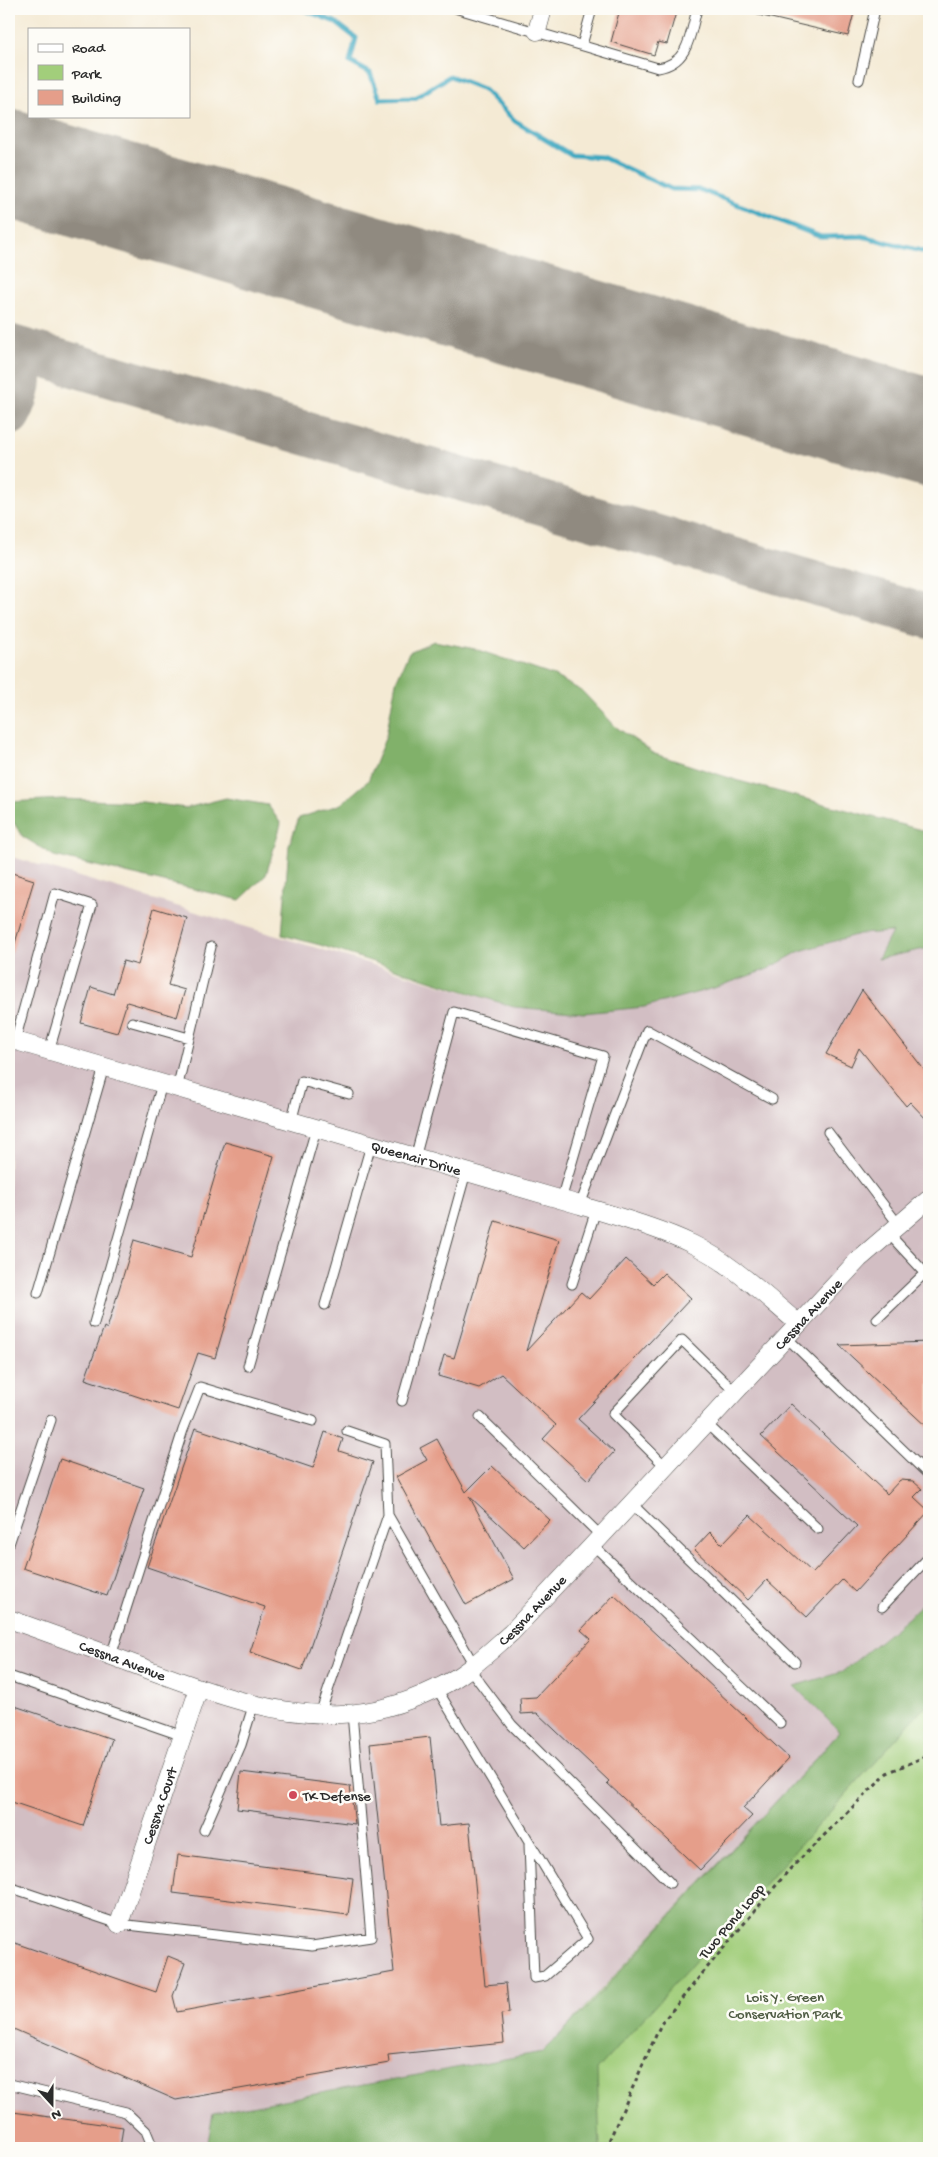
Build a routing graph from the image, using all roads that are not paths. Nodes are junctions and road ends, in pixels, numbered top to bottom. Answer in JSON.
{"nodes":[{"id":1,"x":458,"y":9,"type":"edge"},
{"id":2,"x":543,"y":9,"type":"edge"},
{"id":3,"x":592,"y":9,"type":"edge"},
{"id":4,"x":697,"y":9,"type":"edge"},
{"id":5,"x":875,"y":9,"type":"edge"},
{"id":6,"x":536,"y":31,"type":"junction"},
{"id":7,"x":582,"y":45,"type":"junction"},
{"id":8,"x":859,"y":80,"type":"dead end"},
{"id":9,"x":211,"y":946,"type":"dead end"},
{"id":10,"x":132,"y":1022,"type":"dead end"},
{"id":11,"x":189,"y":1038,"type":"junction"},
{"id":12,"x":12,"y":1040,"type":"edge"},
{"id":13,"x":49,"y":1051,"type":"junction"},
{"id":14,"x":104,"y":1067,"type":"junction"},
{"id":15,"x":169,"y":1087,"type":"junction"},
{"id":16,"x":349,"y":1094,"type":"dead end"},
{"id":17,"x":772,"y":1099,"type":"dead end"},
{"id":18,"x":292,"y":1122,"type":"junction"},
{"id":19,"x":316,"y":1129,"type":"junction"},
{"id":20,"x":828,"y":1132,"type":"dead end"},
{"id":21,"x":371,"y":1145,"type":"junction"},
{"id":22,"x":415,"y":1158,"type":"junction"},
{"id":23,"x":466,"y":1172,"type":"junction"},
{"id":24,"x":929,"y":1199,"type":"edge"},
{"id":25,"x":561,"y":1200,"type":"junction"},
{"id":26,"x":588,"y":1208,"type":"junction"},
{"id":27,"x":893,"y":1229,"type":"junction"},
{"id":28,"x":927,"y":1275,"type":"edge"},
{"id":29,"x":572,"y":1284,"type":"dead end"},
{"id":30,"x":38,"y":1293,"type":"dead end"},
{"id":31,"x":325,"y":1305,"type":"dead end"},
{"id":32,"x":877,"y":1319,"type":"dead end"},
{"id":33,"x":94,"y":1323,"type":"dead end"},
{"id":34,"x":799,"y":1324,"type":"junction"},
{"id":35,"x":786,"y":1337,"type":"junction"},
{"id":36,"x":248,"y":1366,"type":"dead end"},
{"id":37,"x":735,"y":1392,"type":"junction"},
{"id":38,"x":402,"y":1401,"type":"dead end"},
{"id":39,"x":480,"y":1417,"type":"dead end"},
{"id":40,"x":51,"y":1420,"type":"dead end"},
{"id":41,"x":312,"y":1421,"type":"dead end"},
{"id":42,"x":706,"y":1424,"type":"junction"},
{"id":43,"x":347,"y":1432,"type":"dead end"},
{"id":44,"x":665,"y":1466,"type":"junction"},
{"id":45,"x":929,"y":1475,"type":"edge"},
{"id":46,"x":631,"y":1503,"type":"junction"},
{"id":47,"x":388,"y":1515,"type":"junction"},
{"id":48,"x":818,"y":1529,"type":"dead end"},
{"id":49,"x":597,"y":1540,"type":"junction"},
{"id":50,"x":9,"y":1544,"type":"edge"},
{"id":51,"x":929,"y":1557,"type":"edge"},
{"id":52,"x":882,"y":1607,"type":"dead end"},
{"id":53,"x":9,"y":1619,"type":"edge"},
{"id":54,"x":111,"y":1656,"type":"junction"},
{"id":55,"x":795,"y":1662,"type":"dead end"},
{"id":56,"x":472,"y":1666,"type":"junction"},
{"id":57,"x":9,"y":1676,"type":"edge"},
{"id":58,"x":199,"y":1688,"type":"junction"},
{"id":59,"x":437,"y":1689,"type":"junction"},
{"id":60,"x":254,"y":1703,"type":"junction"},
{"id":61,"x":352,"y":1713,"type":"junction"},
{"id":62,"x":320,"y":1714,"type":"junction"},
{"id":63,"x":780,"y":1723,"type":"dead end"},
{"id":64,"x":183,"y":1736,"type":"junction"},
{"id":65,"x":204,"y":1830,"type":"dead end"},
{"id":66,"x":529,"y":1844,"type":"junction"},
{"id":67,"x":670,"y":1883,"type":"dead end"},
{"id":68,"x":9,"y":1887,"type":"edge"},
{"id":69,"x":118,"y":1924,"type":"junction"},
{"id":70,"x":9,"y":2084,"type":"edge"},
{"id":71,"x":152,"y":2148,"type":"edge"}],
"edges":[{"from":1,"to":6,"type":"lane"},
{"from":2,"to":6,"type":"street"},
{"from":3,"to":7,"type":"lane"},
{"from":4,"to":7,"type":"lane"},
{"from":5,"to":8,"type":"lane"},
{"from":6,"to":7,"type":"lane"},
{"from":9,"to":11,"type":"lane"},
{"from":10,"to":11,"type":"lane"},
{"from":11,"to":15,"type":"lane"},
{"from":12,"to":13,"type":"street","name":"Queenair Drive"},
{"from":12,"to":13,"type":"lane"},
{"from":13,"to":14,"type":"street","name":"Queenair Drive"},
{"from":14,"to":15,"type":"street","name":"Queenair Drive"},
{"from":14,"to":30,"type":"lane"},
{"from":15,"to":18,"type":"street","name":"Queenair Drive"},
{"from":15,"to":33,"type":"lane"},
{"from":16,"to":18,"type":"lane"},
{"from":17,"to":26,"type":"lane"},
{"from":18,"to":19,"type":"street","name":"Queenair Drive"},
{"from":19,"to":21,"type":"street","name":"Queenair Drive"},
{"from":19,"to":36,"type":"lane"},
{"from":20,"to":27,"type":"lane"},
{"from":21,"to":22,"type":"street","name":"Queenair Drive"},
{"from":21,"to":31,"type":"lane"},
{"from":22,"to":23,"type":"street","name":"Queenair Drive"},
{"from":22,"to":25,"type":"lane"},
{"from":23,"to":25,"type":"street","name":"Queenair Drive"},
{"from":23,"to":38,"type":"lane"},
{"from":24,"to":27,"type":"street","name":"Cessna Avenue"},
{"from":25,"to":26,"type":"street","name":"Queenair Drive"},
{"from":26,"to":29,"type":"lane"},
{"from":26,"to":34,"type":"street","name":"Queenair Drive"},
{"from":27,"to":28,"type":"lane"},
{"from":27,"to":34,"type":"street","name":"Cessna Avenue"},
{"from":28,"to":32,"type":"lane"},
{"from":34,"to":35,"type":"street","name":"Cessna Avenue"},
{"from":35,"to":37,"type":"street","name":"Cessna Avenue"},
{"from":35,"to":45,"type":"lane"},
{"from":37,"to":42,"type":"street","name":"Cessna Avenue"},
{"from":37,"to":44,"type":"lane"},
{"from":39,"to":49,"type":"lane"},
{"from":40,"to":50,"type":"lane"},
{"from":41,"to":54,"type":"lane"},
{"from":42,"to":44,"type":"street","name":"Cessna Avenue"},
{"from":42,"to":48,"type":"lane"},
{"from":43,"to":47,"type":"lane"},
{"from":44,"to":46,"type":"street","name":"Cessna Avenue"},
{"from":46,"to":49,"type":"street","name":"Cessna Avenue"},
{"from":46,"to":55,"type":"lane"},
{"from":47,"to":56,"type":"lane"},
{"from":47,"to":62,"type":"lane"},
{"from":49,"to":56,"type":"street","name":"Cessna Avenue"},
{"from":49,"to":63,"type":"lane"},
{"from":51,"to":52,"type":"lane"},
{"from":53,"to":54,"type":"street","name":"Cessna Avenue"},
{"from":54,"to":58,"type":"street","name":"Cessna Avenue"},
{"from":56,"to":59,"type":"street","name":"Cessna Avenue"},
{"from":56,"to":67,"type":"lane"},
{"from":57,"to":64,"type":"lane"},
{"from":58,"to":60,"type":"street","name":"Cessna Avenue"},
{"from":58,"to":64,"type":"street","name":"Cessna Court"},
{"from":59,"to":61,"type":"street","name":"Cessna Avenue"},
{"from":59,"to":66,"type":"lane"},
{"from":60,"to":62,"type":"street","name":"Cessna Avenue"},
{"from":60,"to":65,"type":"lane"},
{"from":61,"to":62,"type":"street","name":"Cessna Avenue"},
{"from":61,"to":69,"type":"lane"},
{"from":64,"to":69,"type":"street","name":"Cessna Court"},
{"from":66,"to":66,"type":"lane"},
{"from":68,"to":69,"type":"lane"},
{"from":70,"to":71,"type":"lane"}]}
